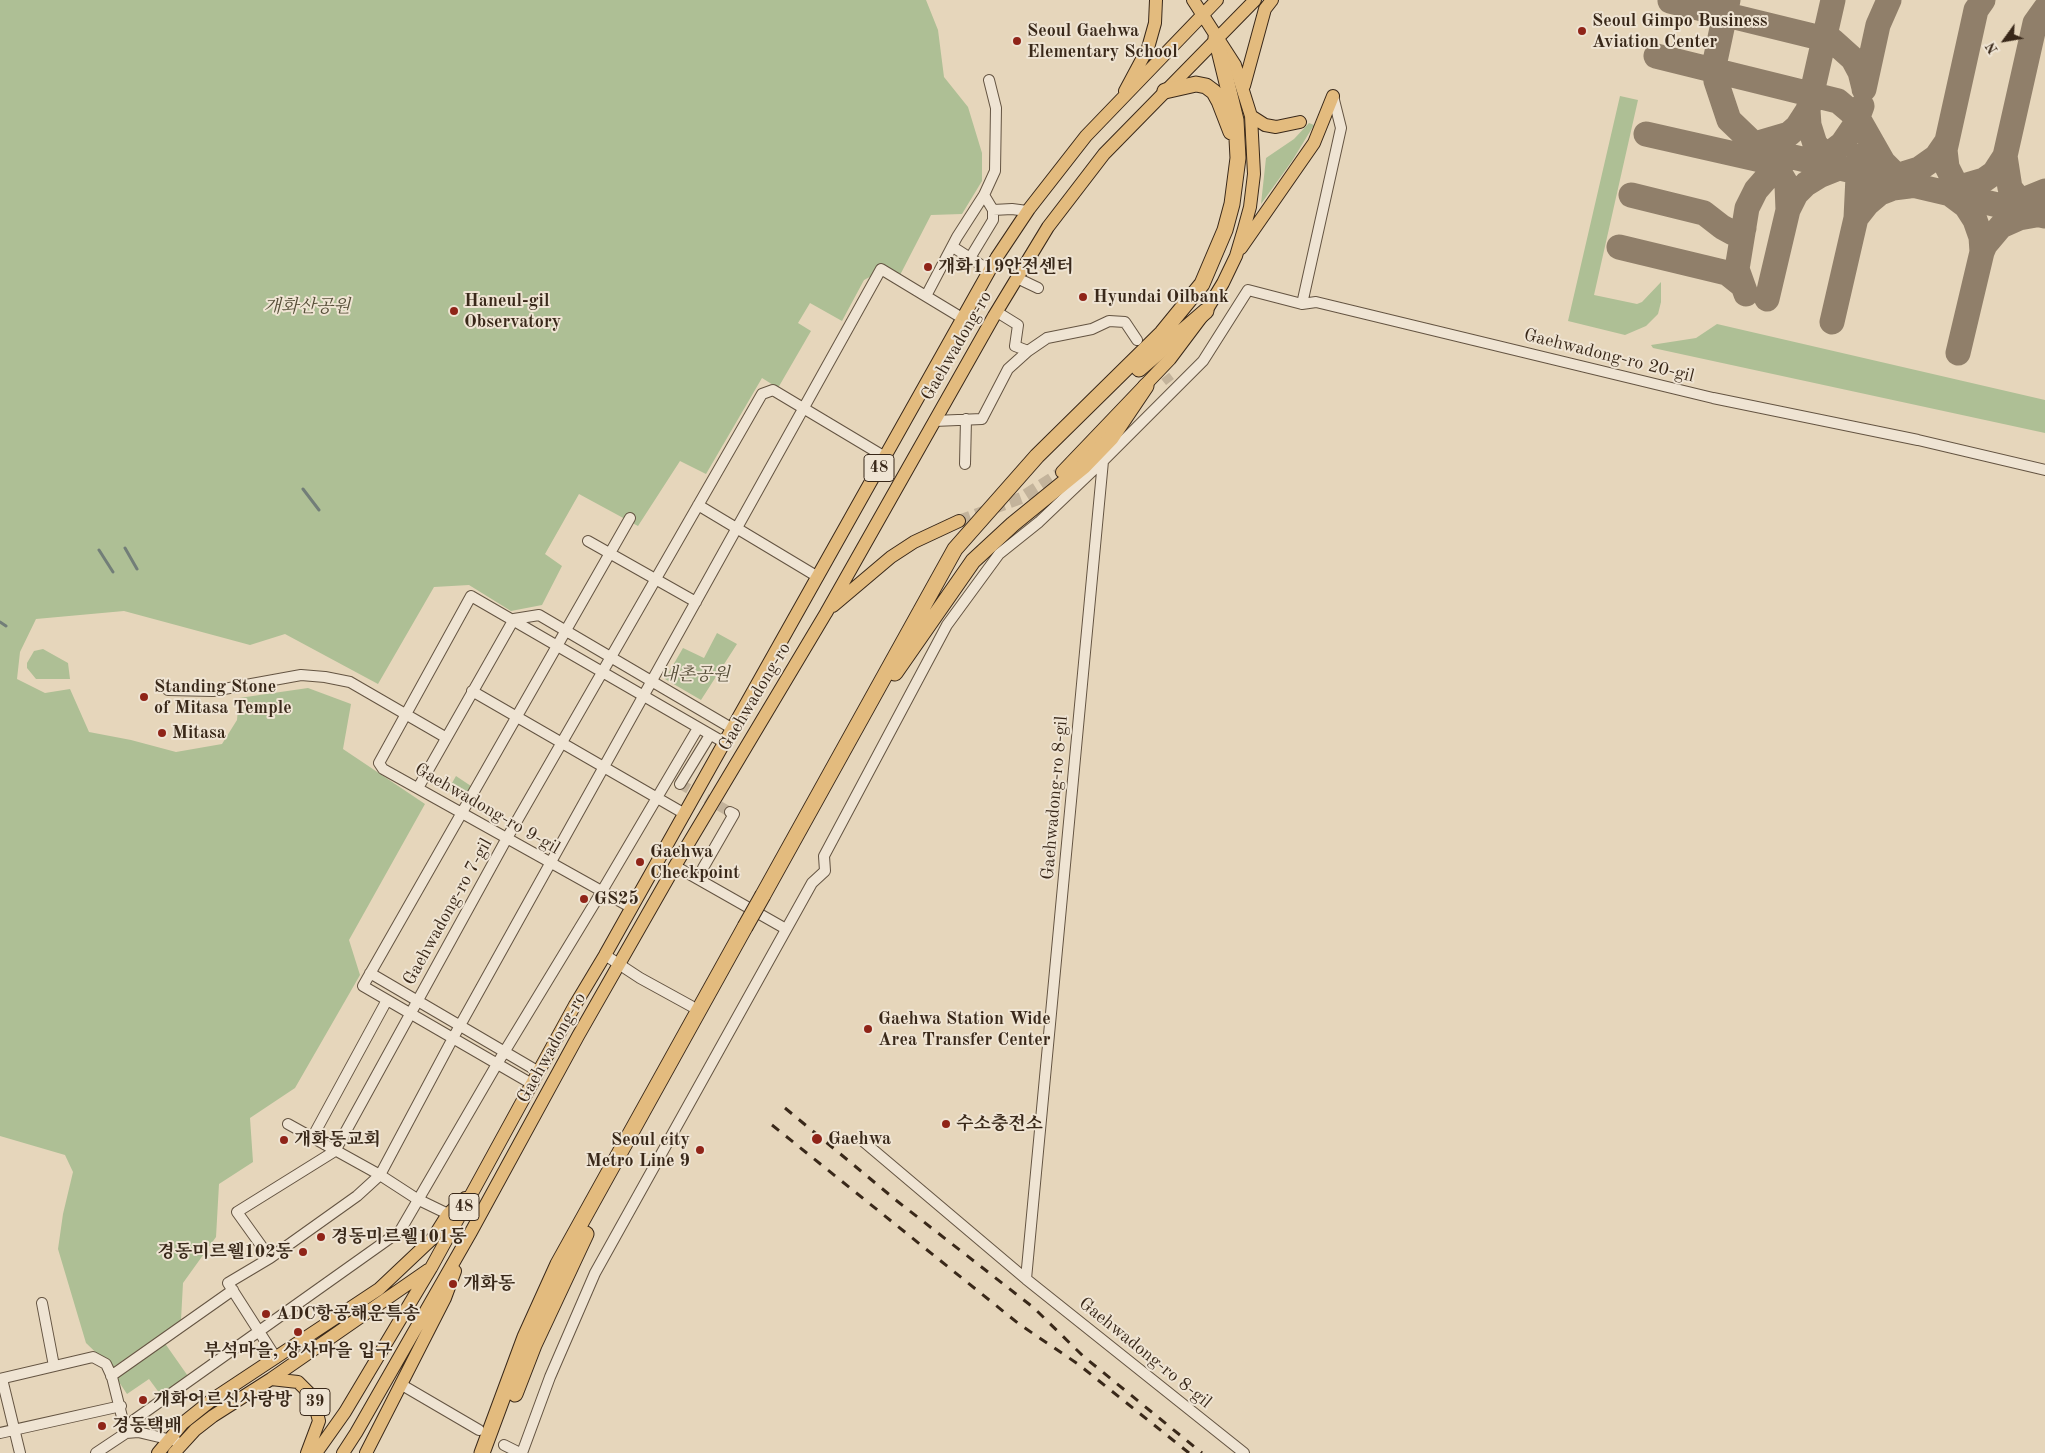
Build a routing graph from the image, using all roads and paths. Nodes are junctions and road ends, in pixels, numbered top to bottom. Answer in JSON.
{"nodes":[{"id":1,"x":1156,"y":0,"type":"edge"},
{"id":2,"x":1193,"y":0,"type":"edge"},
{"id":3,"x":1217,"y":0,"type":"edge"},
{"id":4,"x":1255,"y":0,"type":"edge"},
{"id":5,"x":1272,"y":0,"type":"edge"},
{"id":6,"x":1202,"y":16,"type":"junction"},
{"id":7,"x":1216,"y":38,"type":"junction"},
{"id":8,"x":989,"y":80,"type":"dead end"},
{"id":9,"x":1244,"y":86,"type":"junction"},
{"id":10,"x":1165,"y":91,"type":"junction"},
{"id":11,"x":1333,"y":96,"type":"joint"},
{"id":12,"x":1122,"y":99,"type":"junction"},
{"id":13,"x":1252,"y":116,"type":"junction"},
{"id":14,"x":1300,"y":122,"type":"dead end"},
{"id":15,"x":1238,"y":158,"type":"junction"},
{"id":16,"x":984,"y":195,"type":"junction"},
{"id":17,"x":992,"y":210,"type":"junction"},
{"id":18,"x":1027,"y":212,"type":"junction"},
{"id":19,"x":953,"y":247,"type":"junction"},
{"id":20,"x":1236,"y":256,"type":"junction"},
{"id":21,"x":970,"y":258,"type":"junction"},
{"id":22,"x":989,"y":270,"type":"junction"},
{"id":23,"x":1017,"y":278,"type":"junction"},
{"id":24,"x":1038,"y":288,"type":"dead end"},
{"id":25,"x":926,"y":296,"type":"junction"},
{"id":26,"x":1302,"y":304,"type":"junction"},
{"id":27,"x":1206,"y":311,"type":"junction"},
{"id":28,"x":997,"y":312,"type":"junction"},
{"id":29,"x":962,"y":318,"type":"junction"},
{"id":30,"x":1137,"y":340,"type":"dead end"},
{"id":31,"x":1028,"y":351,"type":"junction"},
{"id":32,"x":1146,"y":386,"type":"junction"},
{"id":33,"x":803,"y":410,"type":"junction"},
{"id":34,"x":966,"y":419,"type":"junction"},
{"id":35,"x":934,"y":421,"type":"junction"},
{"id":36,"x":885,"y":456,"type":"junction"},
{"id":37,"x":1103,"y":461,"type":"junction"},
{"id":38,"x":964,"y":464,"type":"dead end"},
{"id":39,"x":2045,"y":470,"type":"edge"},
{"id":40,"x":1062,"y":472,"type":"tunnel mouth"},
{"id":41,"x":698,"y":505,"type":"junction"},
{"id":42,"x":630,"y":518,"type":"dead end"},
{"id":43,"x":959,"y":521,"type":"tunnel mouth"},
{"id":44,"x":737,"y":528,"type":"junction"},
{"id":45,"x":588,"y":541,"type":"dead end"},
{"id":46,"x":610,"y":553,"type":"junction"},
{"id":47,"x":818,"y":577,"type":"junction"},
{"id":48,"x":656,"y":579,"type":"junction"},
{"id":49,"x":696,"y":602,"type":"junction"},
{"id":50,"x":826,"y":613,"type":"junction"},
{"id":51,"x":514,"y":619,"type":"junction"},
{"id":52,"x":565,"y":631,"type":"junction"},
{"id":53,"x":558,"y":644,"type":"junction"},
{"id":54,"x":611,"y":658,"type":"junction"},
{"id":55,"x":603,"y":671,"type":"junction"},
{"id":56,"x":892,"y":678,"type":"junction"},
{"id":57,"x":652,"y":681,"type":"junction"},
{"id":58,"x":168,"y":690,"type":"dead end"},
{"id":59,"x":472,"y":691,"type":"junction"},
{"id":60,"x":644,"y":695,"type":"junction"},
{"id":61,"x":406,"y":713,"type":"junction"},
{"id":62,"x":516,"y":717,"type":"junction"},
{"id":63,"x":698,"y":728,"type":"junction"},
{"id":64,"x":733,"y":729,"type":"junction"},
{"id":65,"x":710,"y":735,"type":"junction"},
{"id":66,"x":445,"y":737,"type":"junction"},
{"id":67,"x":562,"y":743,"type":"junction"},
{"id":68,"x":725,"y":743,"type":"junction"},
{"id":69,"x":604,"y":767,"type":"junction"},
{"id":70,"x":680,"y":784,"type":"dead end"},
{"id":71,"x":418,"y":788,"type":"junction"},
{"id":72,"x":658,"y":798,"type":"junction"},
{"id":73,"x":730,"y":812,"type":"dead end"},
{"id":74,"x":462,"y":813,"type":"junction"},
{"id":75,"x":685,"y":814,"type":"junction"},
{"id":76,"x":507,"y":838,"type":"junction"},
{"id":77,"x":550,"y":863,"type":"junction"},
{"id":78,"x":674,"y":866,"type":"junction"},
{"id":79,"x":704,"y":868,"type":"dead end"},
{"id":80,"x":602,"y":892,"type":"junction"},
{"id":81,"x":766,"y":897,"type":"junction"},
{"id":82,"x":632,"y":908,"type":"junction"},
{"id":83,"x":786,"y":929,"type":"junction"},
{"id":84,"x":605,"y":955,"type":"junction"},
{"id":85,"x":619,"y":964,"type":"junction"},
{"id":86,"x":370,"y":973,"type":"junction"},
{"id":87,"x":387,"y":1000,"type":"junction"},
{"id":88,"x":418,"y":1001,"type":"junction"},
{"id":89,"x":575,"y":1006,"type":"junction"},
{"id":90,"x":692,"y":1006,"type":"dead end"},
{"id":91,"x":411,"y":1014,"type":"junction"},
{"id":92,"x":460,"y":1025,"type":"junction"},
{"id":93,"x":578,"y":1036,"type":"junction"},
{"id":94,"x":453,"y":1038,"type":"junction"},
{"id":95,"x":684,"y":1046,"type":"junction"},
{"id":96,"x":504,"y":1051,"type":"junction"},
{"id":97,"x":497,"y":1064,"type":"junction"},
{"id":98,"x":539,"y":1072,"type":"junction"},
{"id":99,"x":532,"y":1084,"type":"junction"},
{"id":100,"x":288,"y":1124,"type":"dead end"},
{"id":101,"x":312,"y":1138,"type":"junction"},
{"id":102,"x":864,"y":1142,"type":"dead end"},
{"id":103,"x":335,"y":1151,"type":"junction"},
{"id":104,"x":380,"y":1175,"type":"junction"},
{"id":105,"x":474,"y":1189,"type":"junction"},
{"id":106,"x":417,"y":1199,"type":"junction"},
{"id":107,"x":448,"y":1214,"type":"junction"},
{"id":108,"x":471,"y":1232,"type":"junction"},
{"id":109,"x":270,"y":1258,"type":"junction"},
{"id":110,"x":431,"y":1268,"type":"junction"},
{"id":111,"x":1026,"y":1279,"type":"junction"},
{"id":112,"x":233,"y":1290,"type":"junction"},
{"id":113,"x":42,"y":1303,"type":"dead end"},
{"id":114,"x":259,"y":1331,"type":"junction"},
{"id":115,"x":276,"y":1358,"type":"junction"},
{"id":116,"x":54,"y":1366,"type":"junction"},
{"id":117,"x":111,"y":1376,"type":"junction"},
{"id":118,"x":1,"y":1379,"type":"edge"},
{"id":119,"x":271,"y":1379,"type":"junction"},
{"id":120,"x":402,"y":1385,"type":"junction"},
{"id":121,"x":120,"y":1406,"type":"junction"},
{"id":122,"x":16,"y":1429,"type":"junction"},
{"id":123,"x":479,"y":1430,"type":"dead end"},
{"id":124,"x":0,"y":1433,"type":"edge"},
{"id":125,"x":126,"y":1433,"type":"junction"},
{"id":126,"x":175,"y":1445,"type":"edge"},
{"id":127,"x":498,"y":1449,"type":"edge"},
{"id":128,"x":20,"y":1453,"type":"edge"},
{"id":129,"x":96,"y":1453,"type":"edge"},
{"id":130,"x":158,"y":1453,"type":"edge"},
{"id":131,"x":307,"y":1453,"type":"edge"},
{"id":132,"x":316,"y":1453,"type":"edge"},
{"id":133,"x":343,"y":1453,"type":"edge"},
{"id":134,"x":366,"y":1453,"type":"edge"},
{"id":135,"x":482,"y":1453,"type":"edge"},
{"id":136,"x":521,"y":1453,"type":"edge"},
{"id":137,"x":1244,"y":1453,"type":"edge"}],
"edges":[{"from":1,"to":12,"type":"main road"},
{"from":2,"to":6,"type":"main road"},
{"from":3,"to":6,"type":"main road","name":"Gaehwadong-ro"},
{"from":4,"to":7,"type":"main road","name":"Gaehwadong-ro","number":"48"},
{"from":5,"to":9,"type":"main road"},
{"from":6,"to":7,"type":"main road"},
{"from":6,"to":12,"type":"main road","name":"Gaehwadong-ro","number":"48"},
{"from":7,"to":9,"type":"main road"},
{"from":7,"to":10,"type":"main road","name":"Gaehwadong-ro","number":"48"},
{"from":7,"to":15,"type":"highway"},
{"from":8,"to":16,"type":"street"},
{"from":9,"to":13,"type":"main road"},
{"from":10,"to":15,"type":"highway"},
{"from":10,"to":23,"type":"main road","name":"Gaehwadong-ro","number":"48"},
{"from":11,"to":20,"type":"main road"},
{"from":11,"to":26,"type":"street"},
{"from":12,"to":18,"type":"main road","name":"Gaehwadong-ro","number":"48"},
{"from":13,"to":14,"type":"main road"},
{"from":13,"to":20,"type":"main road"},
{"from":15,"to":81,"type":"highway"},
{"from":16,"to":17,"type":"street"},
{"from":16,"to":19,"type":"street"},
{"from":17,"to":18,"type":"street"},
{"from":17,"to":21,"type":"street"},
{"from":18,"to":22,"type":"main road","name":"Gaehwadong-ro","number":"48"},
{"from":19,"to":21,"type":"street","name":"Gaehwadong-ro"},
{"from":19,"to":25,"type":"street"},
{"from":20,"to":27,"type":"main road"},
{"from":21,"to":22,"type":"street","name":"Gaehwadong-ro"},
{"from":22,"to":29,"type":"main road","name":"Gaehwadong-ro","number":"48"},
{"from":23,"to":24,"type":"street"},
{"from":23,"to":28,"type":"main road","name":"Gaehwadong-ro","number":"48"},
{"from":25,"to":29,"type":"street"},
{"from":25,"to":33,"type":"street"},
{"from":26,"to":37,"type":"street","name":"Gaehwadong-ro 20-gil"},
{"from":26,"to":39,"type":"street","name":"Gaehwadong-ro 20-gil"},
{"from":27,"to":32,"type":"main road"},
{"from":27,"to":56,"type":"highway"},
{"from":28,"to":31,"type":"street"},
{"from":28,"to":35,"type":"main road","name":"Gaehwadong-ro","number":"48"},
{"from":29,"to":36,"type":"main road","name":"Gaehwadong-ro","number":"48"},
{"from":30,"to":31,"type":"street"},
{"from":31,"to":34,"type":"street"},
{"from":32,"to":40,"type":"main road"},
{"from":32,"to":56,"type":"highway"},
{"from":33,"to":36,"type":"street"},
{"from":33,"to":41,"type":"street","name":"Gaehwadong-ro 7-gil"},
{"from":33,"to":44,"type":"street"},
{"from":34,"to":35,"type":"street"},
{"from":34,"to":38,"type":"street"},
{"from":35,"to":50,"type":"main road","name":"Gaehwadong-ro","number":"48"},
{"from":36,"to":47,"type":"main road","name":"Gaehwadong-ro","number":"48"},
{"from":37,"to":83,"type":"street"},
{"from":37,"to":111,"type":"street","name":"Gaehwadong-ro 8-gil"},
{"from":41,"to":44,"type":"street"},
{"from":41,"to":48,"type":"street","name":"Gaehwadong-ro 7-gil"},
{"from":42,"to":46,"type":"street","name":"Gaehwadong-ro 7-gil"},
{"from":43,"to":50,"type":"main road"},
{"from":44,"to":47,"type":"street"},
{"from":44,"to":49,"type":"street"},
{"from":45,"to":46,"type":"street"},
{"from":46,"to":48,"type":"street"},
{"from":46,"to":52,"type":"street","name":"Gaehwadong-ro 7-gil"},
{"from":47,"to":64,"type":"main road","name":"Gaehwadong-ro","number":"48"},
{"from":48,"to":49,"type":"street"},
{"from":48,"to":54,"type":"street","name":"Gaehwadong-ro 7-gil"},
{"from":49,"to":57,"type":"street"},
{"from":50,"to":78,"type":"main road","name":"Gaehwadong-ro","number":"48"},
{"from":51,"to":52,"type":"street"},
{"from":51,"to":53,"type":"street"},
{"from":51,"to":59,"type":"street"},
{"from":51,"to":61,"type":"street"},
{"from":52,"to":53,"type":"street","name":"Gaehwadong-ro 7-gil"},
{"from":52,"to":54,"type":"street"},
{"from":53,"to":55,"type":"street"},
{"from":53,"to":62,"type":"street","name":"Gaehwadong-ro 7-gil"},
{"from":54,"to":55,"type":"street","name":"Gaehwadong-ro 7-gil"},
{"from":54,"to":57,"type":"street"},
{"from":55,"to":60,"type":"street"},
{"from":55,"to":67,"type":"street","name":"Gaehwadong-ro 7-gil"},
{"from":56,"to":81,"type":"highway"},
{"from":57,"to":60,"type":"street"},
{"from":57,"to":64,"type":"street"},
{"from":58,"to":61,"type":"street"},
{"from":59,"to":62,"type":"street"},
{"from":59,"to":66,"type":"street"},
{"from":60,"to":63,"type":"street"},
{"from":60,"to":69,"type":"street"},
{"from":61,"to":66,"type":"street"},
{"from":61,"to":71,"type":"street","name":"Gaehwadong-ro 9-gil"},
{"from":62,"to":67,"type":"street"},
{"from":62,"to":74,"type":"street","name":"Gaehwadong-ro 7-gil"},
{"from":63,"to":65,"type":"street"},
{"from":63,"to":72,"type":"street"},
{"from":64,"to":68,"type":"main road","name":"Gaehwadong-ro","number":"48"},
{"from":65,"to":68,"type":"street"},
{"from":65,"to":70,"type":"street"},
{"from":66,"to":71,"type":"street"},
{"from":67,"to":69,"type":"street"},
{"from":67,"to":76,"type":"street","name":"Gaehwadong-ro 7-gil"},
{"from":68,"to":75,"type":"main road","name":"Gaehwadong-ro","number":"48"},
{"from":69,"to":72,"type":"street"},
{"from":69,"to":77,"type":"street"},
{"from":71,"to":74,"type":"street","name":"Gaehwadong-ro 9-gil"},
{"from":72,"to":75,"type":"street"},
{"from":72,"to":80,"type":"street"},
{"from":73,"to":79,"type":"street"},
{"from":74,"to":76,"type":"street","name":"Gaehwadong-ro 9-gil"},
{"from":74,"to":86,"type":"street","name":"Gaehwadong-ro 7-gil"},
{"from":75,"to":82,"type":"main road","name":"Gaehwadong-ro","number":"48"},
{"from":76,"to":77,"type":"street","name":"Gaehwadong-ro 9-gil"},
{"from":76,"to":88,"type":"street","name":"Gaehwadong-ro 7-gil"},
{"from":77,"to":80,"type":"street","name":"Gaehwadong-ro 9-gil"},
{"from":77,"to":92,"type":"street"},
{"from":78,"to":83,"type":"street"},
{"from":78,"to":85,"type":"main road","name":"Gaehwadong-ro","number":"48"},
{"from":80,"to":82,"type":"street","name":"Gaehwadong-ro 9-gil"},
{"from":80,"to":96,"type":"street"},
{"from":81,"to":95,"type":"highway","bridge":true},
{"from":82,"to":84,"type":"main road","name":"Gaehwadong-ro","number":"48"},
{"from":83,"to":136,"type":"street"},
{"from":84,"to":85,"type":"street"},
{"from":84,"to":89,"type":"main road","name":"Gaehwadong-ro","number":"48"},
{"from":85,"to":90,"type":"street"},
{"from":85,"to":93,"type":"main road","name":"Gaehwadong-ro","number":"48"},
{"from":86,"to":87,"type":"street","name":"Gaehwadong-ro 7-gil"},
{"from":86,"to":88,"type":"street","name":"Gaehwadong-ro 7-gil"},
{"from":87,"to":91,"type":"street","name":"Gaehwadong-ro 7-gil"},
{"from":87,"to":101,"type":"street","name":"Gaehwadong-ro 7-gil"},
{"from":88,"to":91,"type":"street","name":"Gaehwadong-ro 7-gil"},
{"from":88,"to":92,"type":"street","name":"Gaehwadong-ro 7-gil"},
{"from":89,"to":93,"type":"main road"},
{"from":89,"to":98,"type":"main road","name":"Gaehwadong-ro","number":"48"},
{"from":91,"to":94,"type":"street","name":"Gaehwadong-ro 7-gil"},
{"from":91,"to":103,"type":"street","name":"Gaehwadong-ro 7-gil"},
{"from":92,"to":94,"type":"street"},
{"from":92,"to":96,"type":"street","name":"Gaehwadong-ro 7-gil"},
{"from":93,"to":108,"type":"main road","name":"Gaehwadong-ro","number":"48"},
{"from":94,"to":97,"type":"street","name":"Gaehwadong-ro 7-gil"},
{"from":94,"to":104,"type":"street"},
{"from":95,"to":127,"type":"highway"},
{"from":95,"to":135,"type":"highway"},
{"from":96,"to":97,"type":"street"},
{"from":96,"to":98,"type":"street","name":"Gaehwadong-ro 7-gil"},
{"from":97,"to":99,"type":"street","name":"Gaehwadong-ro 7-gil"},
{"from":97,"to":106,"type":"street"},
{"from":98,"to":99,"type":"main road","name":"Gaehwadong-ro","number":"48"},
{"from":99,"to":105,"type":"main road","name":"Gaehwadong-ro","number":"48"},
{"from":100,"to":101,"type":"street"},
{"from":101,"to":103,"type":"street"},
{"from":102,"to":111,"type":"street","name":"Gaehwadong-ro 8-gil"},
{"from":103,"to":104,"type":"street"},
{"from":103,"to":109,"type":"street"},
{"from":104,"to":106,"type":"street"},
{"from":104,"to":109,"type":"street"},
{"from":105,"to":107,"type":"main road","number":"48"},
{"from":105,"to":110,"type":"main road","name":"Gaehwadong-ro","number":"48"},
{"from":106,"to":107,"type":"street"},
{"from":106,"to":114,"type":"street"},
{"from":107,"to":115,"type":"main road","number":"48"},
{"from":108,"to":110,"type":"main road","number":"48"},
{"from":108,"to":120,"type":"main road"},
{"from":108,"to":133,"type":"main road","name":"Gaehwadong-ro","number":"48"},
{"from":109,"to":112,"type":"street"},
{"from":110,"to":119,"type":"main road","number":"48"},
{"from":110,"to":132,"type":"main road","name":"Gaehwadong-ro","number":"48"},
{"from":111,"to":137,"type":"street","name":"Gaehwadong-ro 8-gil"},
{"from":112,"to":114,"type":"street"},
{"from":112,"to":117,"type":"street"},
{"from":113,"to":116,"type":"street"},
{"from":114,"to":115,"type":"street"},
{"from":114,"to":125,"type":"street"},
{"from":115,"to":126,"type":"main road","number":"48"},
{"from":116,"to":117,"type":"street"},
{"from":116,"to":118,"type":"street"},
{"from":117,"to":121,"type":"street"},
{"from":118,"to":122,"type":"street"},
{"from":119,"to":126,"type":"main road","number":"48"},
{"from":119,"to":131,"type":"main road","number":"39"},
{"from":120,"to":123,"type":"street"},
{"from":120,"to":134,"type":"main road"},
{"from":121,"to":122,"type":"street"},
{"from":121,"to":125,"type":"street"},
{"from":122,"to":124,"type":"street"},
{"from":122,"to":128,"type":"street"},
{"from":125,"to":126,"type":"street"},
{"from":125,"to":129,"type":"street"},
{"from":126,"to":130,"type":"main road","number":"48"},
{"from":127,"to":136,"type":"street"}]}
